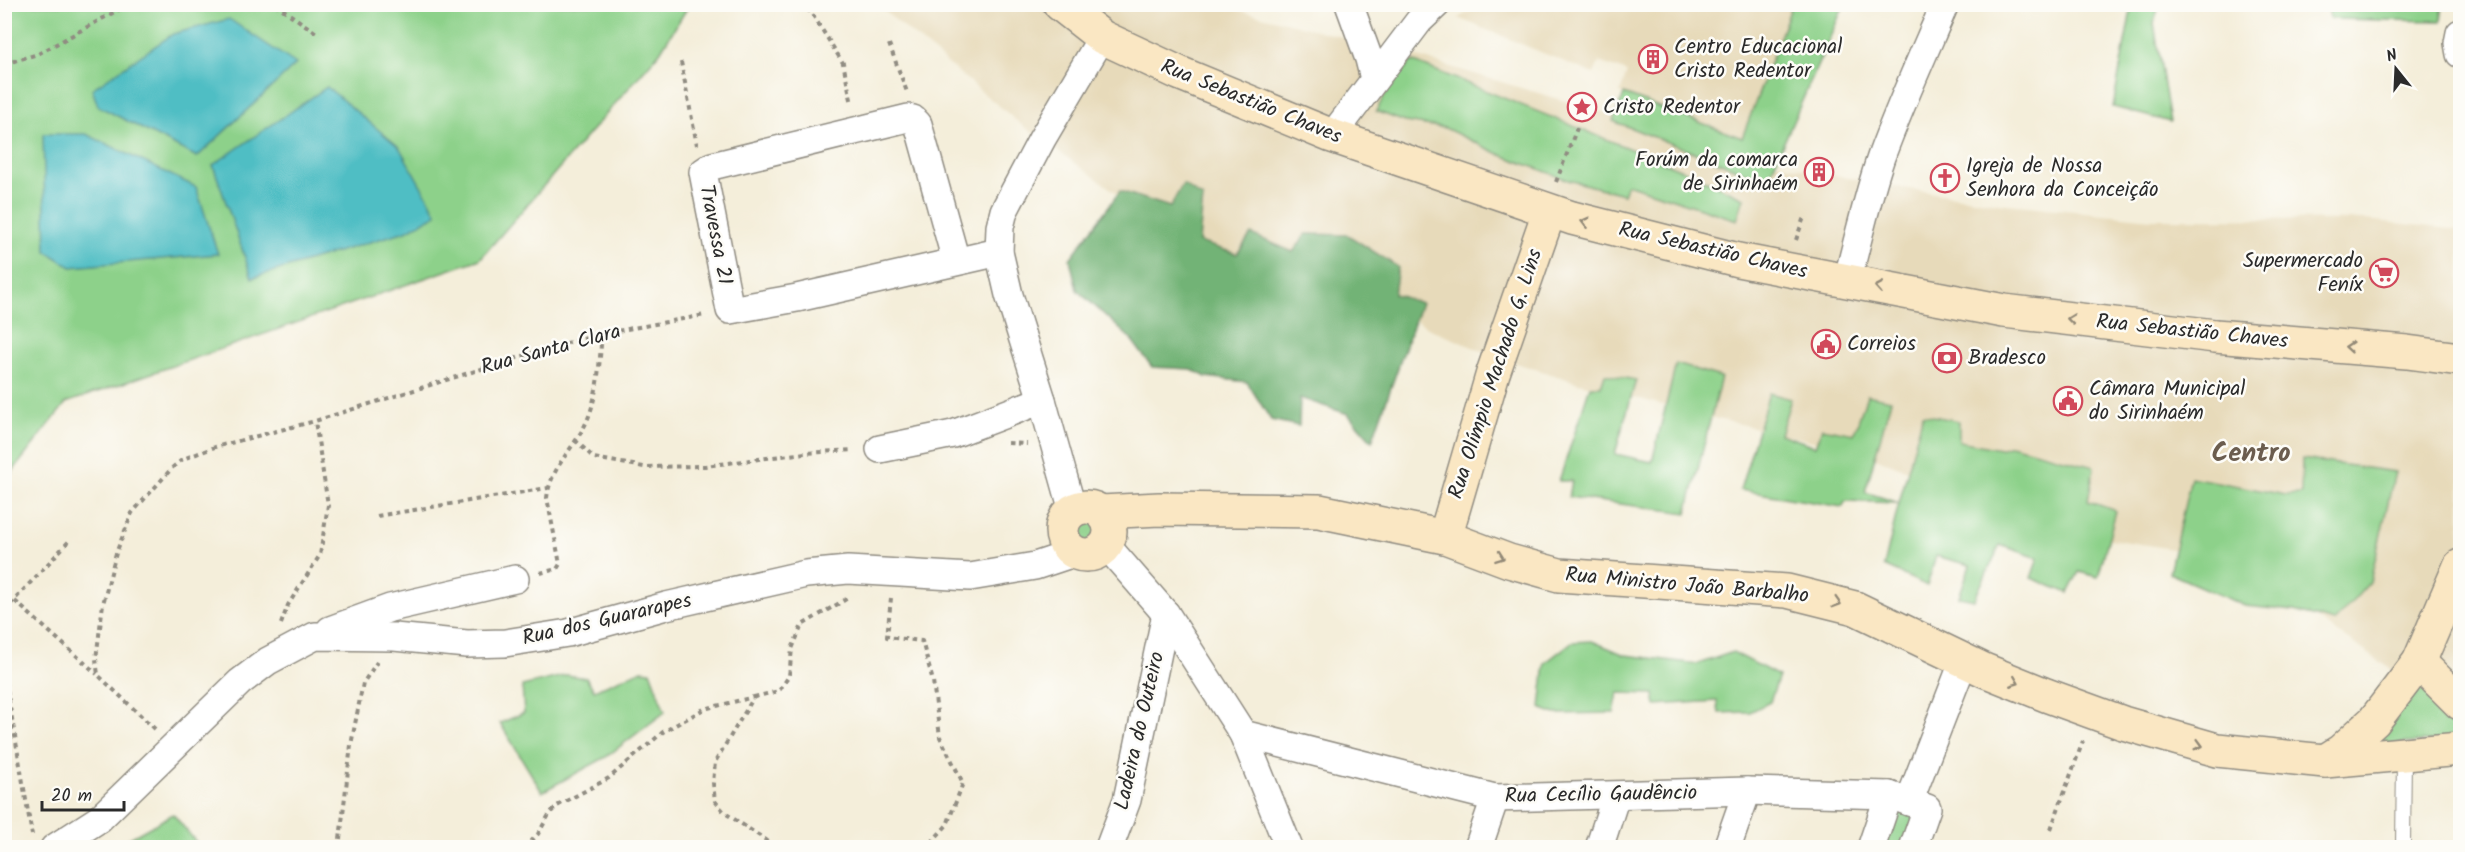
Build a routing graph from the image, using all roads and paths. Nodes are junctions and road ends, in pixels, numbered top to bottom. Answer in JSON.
{"nodes":[{"id":1,"x":129,"y":4,"type":"edge"},
{"id":2,"x":275,"y":4,"type":"edge"},
{"id":3,"x":735,"y":4,"type":"edge"},
{"id":4,"x":799,"y":4,"type":"edge"},
{"id":5,"x":1060,"y":4,"type":"edge"},
{"id":6,"x":1348,"y":4,"type":"edge"},
{"id":7,"x":1437,"y":4,"type":"edge"},
{"id":8,"x":1945,"y":4,"type":"edge"},
{"id":9,"x":705,"y":10,"type":"dead end"},
{"id":10,"x":2460,"y":33,"type":"edge"},
{"id":11,"x":318,"y":34,"type":"dead end"},
{"id":12,"x":1102,"y":37,"type":"junction"},
{"id":13,"x":889,"y":44,"type":"dead end"},
{"id":14,"x":2460,"y":54,"type":"edge"},
{"id":15,"x":681,"y":62,"type":"dead end"},
{"id":16,"x":4,"y":64,"type":"edge"},
{"id":17,"x":1374,"y":79,"type":"junction"},
{"id":18,"x":913,"y":121,"type":"junction"},
{"id":19,"x":1577,"y":128,"type":"dead end"},
{"id":20,"x":858,"y":131,"type":"junction"},
{"id":21,"x":1332,"y":136,"type":"junction"},
{"id":22,"x":708,"y":169,"type":"junction"},
{"id":23,"x":1552,"y":197,"type":"junction"},
{"id":24,"x":1804,"y":217,"type":"dead end"},
{"id":25,"x":1795,"y":244,"type":"dead end"},
{"id":26,"x":999,"y":252,"type":"junction"},
{"id":27,"x":956,"y":261,"type":"junction"},
{"id":28,"x":1847,"y":281,"type":"junction"},
{"id":29,"x":730,"y":310,"type":"junction"},
{"id":30,"x":602,"y":334,"type":"junction"},
{"id":31,"x":2460,"y":359,"type":"edge"},
{"id":32,"x":1042,"y":400,"type":"junction"},
{"id":33,"x":315,"y":421,"type":"junction"},
{"id":34,"x":575,"y":440,"type":"junction"},
{"id":35,"x":1000,"y":444,"type":"dead end"},
{"id":36,"x":1055,"y":445,"type":"junction"},
{"id":37,"x":880,"y":449,"type":"joint"},
{"id":38,"x":548,"y":488,"type":"junction"},
{"id":39,"x":1087,"y":511,"type":"junction"},
{"id":40,"x":377,"y":516,"type":"dead end"},
{"id":41,"x":1445,"y":537,"type":"junction"},
{"id":42,"x":71,"y":539,"type":"dead end"},
{"id":43,"x":1106,"y":545,"type":"junction"},
{"id":44,"x":1074,"y":553,"type":"junction"},
{"id":45,"x":2460,"y":566,"type":"edge"},
{"id":46,"x":893,"y":573,"type":"junction"},
{"id":47,"x":514,"y":579,"type":"joint"},
{"id":48,"x":15,"y":601,"type":"junction"},
{"id":49,"x":4,"y":611,"type":"edge"},
{"id":50,"x":1166,"y":614,"type":"junction"},
{"id":51,"x":315,"y":636,"type":"junction"},
{"id":52,"x":394,"y":637,"type":"junction"},
{"id":53,"x":1964,"y":660,"type":"junction"},
{"id":54,"x":268,"y":661,"type":"junction"},
{"id":55,"x":2419,"y":662,"type":"junction"},
{"id":56,"x":4,"y":672,"type":"edge"},
{"id":57,"x":98,"y":675,"type":"junction"},
{"id":58,"x":754,"y":697,"type":"junction"},
{"id":59,"x":2460,"y":702,"type":"edge"},
{"id":60,"x":2094,"y":712,"type":"junction"},
{"id":61,"x":1243,"y":734,"type":"junction"},
{"id":62,"x":173,"y":746,"type":"junction"},
{"id":63,"x":2460,"y":750,"type":"edge"},
{"id":64,"x":2404,"y":753,"type":"junction"},
{"id":65,"x":2325,"y":761,"type":"junction"},
{"id":66,"x":1747,"y":791,"type":"junction"},
{"id":67,"x":1616,"y":796,"type":"junction"},
{"id":68,"x":1495,"y":798,"type":"junction"},
{"id":69,"x":1908,"y":802,"type":"junction"},
{"id":70,"x":2051,"y":829,"type":"dead end"},
{"id":71,"x":43,"y":842,"type":"edge"},
{"id":72,"x":339,"y":848,"type":"edge"},
{"id":73,"x":525,"y":848,"type":"edge"},
{"id":74,"x":777,"y":848,"type":"edge"},
{"id":75,"x":926,"y":848,"type":"edge"},
{"id":76,"x":1109,"y":848,"type":"edge"},
{"id":77,"x":1289,"y":848,"type":"edge"},
{"id":78,"x":1478,"y":848,"type":"edge"},
{"id":79,"x":1599,"y":848,"type":"edge"},
{"id":80,"x":1728,"y":848,"type":"edge"},
{"id":81,"x":1870,"y":848,"type":"edge"},
{"id":82,"x":1913,"y":848,"type":"edge"},
{"id":83,"x":2403,"y":848,"type":"edge"}],
"edges":[{"from":1,"to":16,"type":"path"},
{"from":2,"to":11,"type":"path"},
{"from":3,"to":9,"type":"path"},
{"from":4,"to":20,"type":"path"},
{"from":5,"to":12,"type":"main road","name":"Rua Sebastião Chaves"},
{"from":6,"to":17,"type":"street"},
{"from":7,"to":17,"type":"street"},
{"from":8,"to":28,"type":"street"},
{"from":10,"to":14,"type":"street"},
{"from":12,"to":21,"type":"main road","name":"Rua Sebastião Chaves"},
{"from":12,"to":26,"type":"street"},
{"from":13,"to":18,"type":"path"},
{"from":15,"to":22,"type":"path"},
{"from":17,"to":21,"type":"street"},
{"from":18,"to":20,"type":"street"},
{"from":18,"to":27,"type":"street"},
{"from":19,"to":23,"type":"path"},
{"from":20,"to":22,"type":"street"},
{"from":21,"to":23,"type":"main road","name":"Rua Sebastião Chaves"},
{"from":22,"to":29,"type":"street","name":"Travessa 21"},
{"from":28,"to":23,"type":"main road","name":"Rua Sebastião Chaves","one_way":true},
{"from":23,"to":41,"type":"main road","name":"Rua Olímpio Machado G. Lins"},
{"from":24,"to":25,"type":"path"},
{"from":26,"to":27,"type":"street"},
{"from":26,"to":32,"type":"street"},
{"from":27,"to":29,"type":"street"},
{"from":31,"to":28,"type":"main road","name":"Rua Sebastião Chaves","one_way":true},
{"from":29,"to":30,"type":"path","name":"Rua Santa Clara"},
{"from":30,"to":33,"type":"path","name":"Rua Santa Clara"},
{"from":30,"to":34,"type":"path"},
{"from":32,"to":36,"type":"street"},
{"from":32,"to":37,"type":"street"},
{"from":33,"to":54,"type":"path"},
{"from":33,"to":57,"type":"path","name":"Rua Santa Clara"},
{"from":34,"to":37,"type":"path"},
{"from":34,"to":38,"type":"path"},
{"from":35,"to":36,"type":"path"},
{"from":36,"to":39,"type":"street"},
{"from":38,"to":40,"type":"path"},
{"from":38,"to":47,"type":"path"},
{"from":39,"to":41,"type":"main road","name":"Rua Ministro João Barbalho"},
{"from":39,"to":43,"type":"main road"},
{"from":39,"to":44,"type":"main road"},
{"from":41,"to":53,"type":"main road","name":"Rua Ministro João Barbalho","one_way":true},
{"from":42,"to":48,"type":"path"},
{"from":43,"to":44,"type":"main road"},
{"from":43,"to":50,"type":"street"},
{"from":44,"to":46,"type":"street","name":"Rua dos Guararapes"},
{"from":45,"to":55,"type":"main road"},
{"from":46,"to":52,"type":"street","name":"Rua dos Guararapes"},
{"from":46,"to":58,"type":"path"},
{"from":46,"to":75,"type":"path"},
{"from":47,"to":51,"type":"street"},
{"from":48,"to":49,"type":"path"},
{"from":48,"to":57,"type":"path"},
{"from":50,"to":61,"type":"street"},
{"from":50,"to":76,"type":"street","name":"Ladeira do Outeiro"},
{"from":51,"to":52,"type":"street","name":"Rua dos Guararapes"},
{"from":51,"to":54,"type":"street","name":"Rua dos Guararapes"},
{"from":52,"to":72,"type":"path"},
{"from":53,"to":60,"type":"main road","name":"Rua Ministro João Barbalho","one_way":true},
{"from":53,"to":69,"type":"street"},
{"from":54,"to":62,"type":"street","name":"Rua dos Guararapes"},
{"from":55,"to":59,"type":"main road"},
{"from":55,"to":65,"type":"main road"},
{"from":56,"to":71,"type":"path"},
{"from":57,"to":62,"type":"path"},
{"from":58,"to":73,"type":"path"},
{"from":58,"to":74,"type":"path"},
{"from":60,"to":65,"type":"main road","name":"Rua Ministro João Barbalho","one_way":true},
{"from":60,"to":70,"type":"path"},
{"from":61,"to":68,"type":"street","name":"Rua Cecílio Gaudêncio"},
{"from":61,"to":77,"type":"street"},
{"from":62,"to":71,"type":"street","name":"Rua dos Guararapes"},
{"from":63,"to":64,"type":"main road","name":"Rua Ministro João Barbalho"},
{"from":64,"to":65,"type":"main road","name":"Rua Ministro João Barbalho"},
{"from":64,"to":83,"type":"lane"},
{"from":66,"to":67,"type":"street","name":"Rua Cecílio Gaudêncio"},
{"from":66,"to":69,"type":"street","name":"Rua Cecílio Gaudêncio"},
{"from":66,"to":80,"type":"street"},
{"from":67,"to":68,"type":"street","name":"Rua Cecílio Gaudêncio"},
{"from":67,"to":79,"type":"street"},
{"from":68,"to":78,"type":"street"},
{"from":69,"to":81,"type":"street"},
{"from":69,"to":82,"type":"street"}]}
